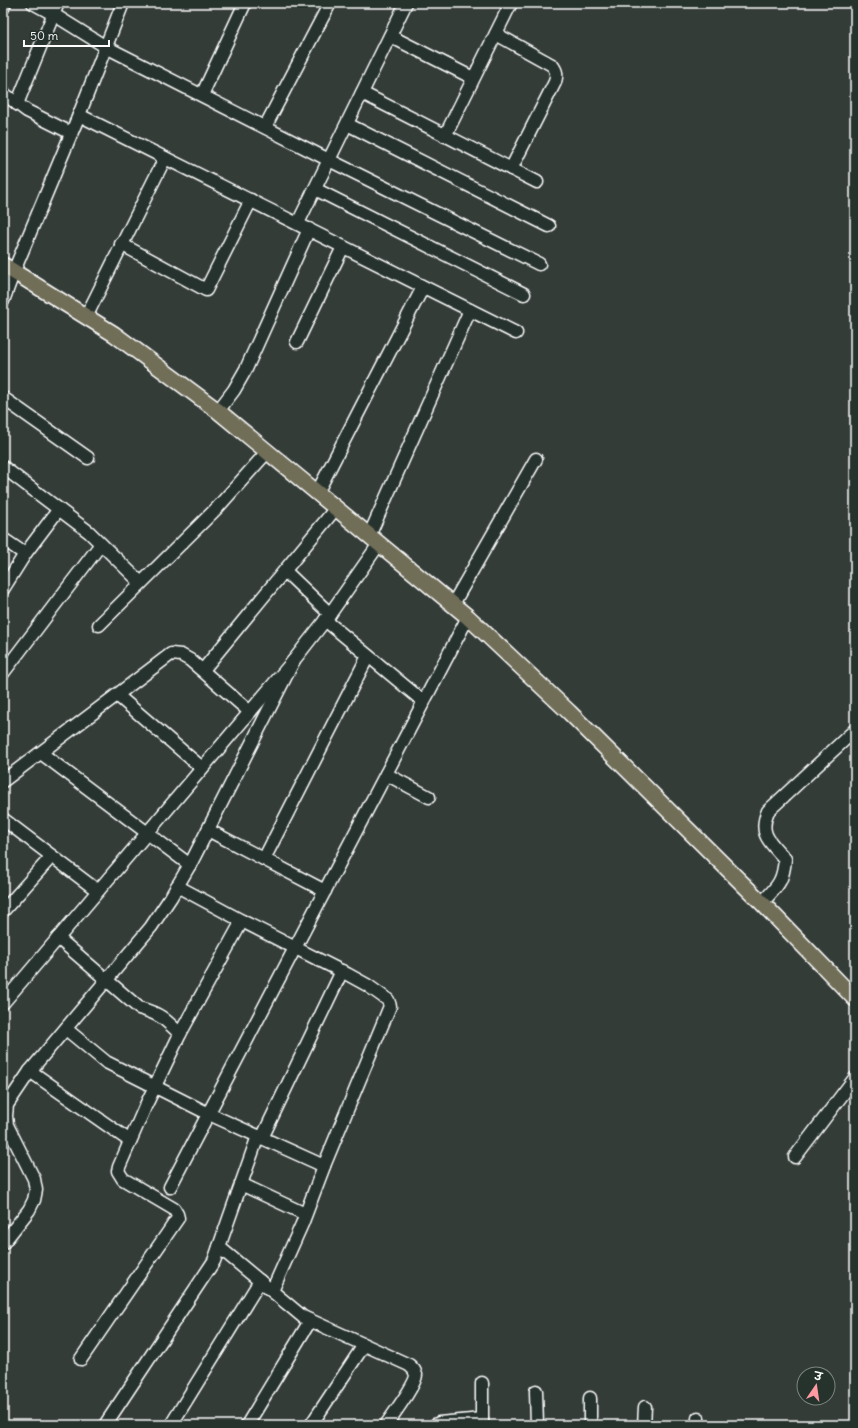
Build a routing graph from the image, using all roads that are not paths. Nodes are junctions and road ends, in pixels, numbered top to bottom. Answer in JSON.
{"nodes":[{"id":1,"x":5,"y":3,"type":"edge"},
{"id":2,"x":33,"y":3,"type":"edge"},
{"id":3,"x":123,"y":3,"type":"edge"},
{"id":4,"x":245,"y":3,"type":"edge"},
{"id":5,"x":330,"y":3,"type":"edge"},
{"id":6,"x":406,"y":3,"type":"edge"},
{"id":7,"x":511,"y":3,"type":"edge"},
{"id":8,"x":3,"y":8,"type":"edge"},
{"id":9,"x":56,"y":8,"type":"edge"},
{"id":10,"x":496,"y":34,"type":"junction"},
{"id":11,"x":390,"y":36,"type":"junction"},
{"id":12,"x":106,"y":47,"type":"junction"},
{"id":13,"x":473,"y":78,"type":"junction"},
{"id":14,"x":3,"y":93,"type":"edge"},
{"id":15,"x":362,"y":93,"type":"junction"},
{"id":16,"x":202,"y":95,"type":"junction"},
{"id":17,"x":17,"y":104,"type":"junction"},
{"id":18,"x":79,"y":115,"type":"junction"},
{"id":19,"x":347,"y":124,"type":"junction"},
{"id":20,"x":265,"y":127,"type":"junction"},
{"id":21,"x":72,"y":133,"type":"junction"},
{"id":22,"x":444,"y":136,"type":"junction"},
{"id":23,"x":165,"y":158,"type":"junction"},
{"id":24,"x":329,"y":160,"type":"junction"},
{"id":25,"x":511,"y":169,"type":"junction"},
{"id":26,"x":537,"y":182,"type":"dead end"},
{"id":27,"x":315,"y":189,"type":"junction"},
{"id":28,"x":251,"y":200,"type":"junction"},
{"id":29,"x":298,"y":223,"type":"junction"},
{"id":30,"x":549,"y":226,"type":"dead end"},
{"id":31,"x":309,"y":229,"type":"junction"},
{"id":32,"x":121,"y":244,"type":"junction"},
{"id":33,"x":343,"y":247,"type":"junction"},
{"id":34,"x":539,"y":264,"type":"dead end"},
{"id":35,"x":8,"y":268,"type":"edge"},
{"id":36,"x":423,"y":287,"type":"junction"},
{"id":37,"x":524,"y":294,"type":"dead end"},
{"id":38,"x":3,"y":301,"type":"edge"},
{"id":39,"x":470,"y":310,"type":"junction"},
{"id":40,"x":86,"y":317,"type":"junction"},
{"id":41,"x":516,"y":333,"type":"dead end"},
{"id":42,"x":297,"y":342,"type":"dead end"},
{"id":43,"x":3,"y":398,"type":"edge"},
{"id":44,"x":218,"y":411,"type":"junction"},
{"id":45,"x":267,"y":452,"type":"junction"},
{"id":46,"x":88,"y":458,"type":"dead end"},
{"id":47,"x":536,"y":459,"type":"dead end"},
{"id":48,"x":3,"y":467,"type":"edge"},
{"id":49,"x":317,"y":493,"type":"junction"},
{"id":50,"x":336,"y":508,"type":"junction"},
{"id":51,"x":59,"y":509,"type":"junction"},
{"id":52,"x":3,"y":539,"type":"edge"},
{"id":53,"x":374,"y":540,"type":"junction"},
{"id":54,"x":101,"y":544,"type":"junction"},
{"id":55,"x":25,"y":554,"type":"junction"},
{"id":56,"x":285,"y":571,"type":"junction"},
{"id":57,"x":141,"y":583,"type":"junction"},
{"id":58,"x":3,"y":588,"type":"edge"},
{"id":59,"x":453,"y":604,"type":"junction"},
{"id":60,"x":327,"y":617,"type":"junction"},
{"id":61,"x":468,"y":617,"type":"junction"},
{"id":62,"x":99,"y":625,"type":"dead end"},
{"id":63,"x":368,"y":656,"type":"junction"},
{"id":64,"x":294,"y":660,"type":"junction"},
{"id":65,"x":203,"y":670,"type":"junction"},
{"id":66,"x":3,"y":673,"type":"edge"},
{"id":67,"x":117,"y":695,"type":"junction"},
{"id":68,"x":424,"y":702,"type":"junction"},
{"id":69,"x":250,"y":712,"type":"junction"},
{"id":70,"x":855,"y":730,"type":"edge"},
{"id":71,"x":41,"y":753,"type":"junction"},
{"id":72,"x":202,"y":768,"type":"junction"},
{"id":73,"x":386,"y":774,"type":"junction"},
{"id":74,"x":3,"y":781,"type":"edge"},
{"id":75,"x":429,"y":797,"type":"dead end"},
{"id":76,"x":3,"y":819,"type":"edge"},
{"id":77,"x":208,"y":830,"type":"junction"},
{"id":78,"x":147,"y":833,"type":"junction"},
{"id":79,"x":52,"y":856,"type":"junction"},
{"id":80,"x":264,"y":859,"type":"junction"},
{"id":81,"x":190,"y":865,"type":"junction"},
{"id":82,"x":177,"y":886,"type":"junction"},
{"id":83,"x":98,"y":891,"type":"junction"},
{"id":84,"x":325,"y":891,"type":"junction"},
{"id":85,"x":762,"y":903,"type":"junction"},
{"id":86,"x":4,"y":907,"type":"edge"},
{"id":87,"x":242,"y":921,"type":"junction"},
{"id":88,"x":58,"y":938,"type":"junction"},
{"id":89,"x":295,"y":948,"type":"junction"},
{"id":90,"x":342,"y":971,"type":"junction"},
{"id":91,"x":107,"y":979,"type":"junction"},
{"id":92,"x":855,"y":999,"type":"edge"},
{"id":93,"x":3,"y":1003,"type":"edge"},
{"id":94,"x":66,"y":1029,"type":"junction"},
{"id":95,"x":180,"y":1034,"type":"junction"},
{"id":96,"x":30,"y":1071,"type":"junction"},
{"id":97,"x":855,"y":1078,"type":"edge"},
{"id":98,"x":155,"y":1087,"type":"junction"},
{"id":99,"x":209,"y":1114,"type":"junction"},
{"id":100,"x":260,"y":1137,"type":"junction"},
{"id":101,"x":130,"y":1141,"type":"junction"},
{"id":102,"x":795,"y":1156,"type":"dead end"},
{"id":103,"x":324,"y":1166,"type":"junction"},
{"id":104,"x":241,"y":1184,"type":"junction"},
{"id":105,"x":170,"y":1187,"type":"dead end"},
{"id":106,"x":305,"y":1214,"type":"junction"},
{"id":107,"x":3,"y":1243,"type":"edge"},
{"id":108,"x":219,"y":1247,"type":"junction"},
{"id":109,"x":260,"y":1281,"type":"junction"},
{"id":110,"x":272,"y":1291,"type":"junction"},
{"id":111,"x":310,"y":1321,"type":"junction"},
{"id":112,"x":364,"y":1345,"type":"junction"},
{"id":113,"x":81,"y":1359,"type":"dead end"},
{"id":114,"x":482,"y":1383,"type":"dead end"},
{"id":115,"x":536,"y":1391,"type":"dead end"},
{"id":116,"x":590,"y":1398,"type":"dead end"},
{"id":117,"x":645,"y":1406,"type":"dead end"},
{"id":118,"x":482,"y":1422,"type":"edge"},
{"id":119,"x":105,"y":1425,"type":"edge"},
{"id":120,"x":171,"y":1425,"type":"edge"},
{"id":121,"x":247,"y":1425,"type":"edge"},
{"id":122,"x":311,"y":1425,"type":"edge"},
{"id":123,"x":386,"y":1425,"type":"edge"},
{"id":124,"x":435,"y":1425,"type":"edge"},
{"id":125,"x":537,"y":1425,"type":"edge"},
{"id":126,"x":590,"y":1425,"type":"edge"},
{"id":127,"x":644,"y":1425,"type":"edge"}],
"edges":[{"from":1,"to":8,"type":"street"},
{"from":2,"to":9,"type":"street"},
{"from":3,"to":12,"type":"street"},
{"from":4,"to":16,"type":"street"},
{"from":5,"to":20,"type":"street"},
{"from":6,"to":11,"type":"street"},
{"from":7,"to":10,"type":"street"},
{"from":9,"to":12,"type":"street"},
{"from":9,"to":17,"type":"street"},
{"from":10,"to":13,"type":"street"},
{"from":10,"to":25,"type":"street"},
{"from":11,"to":13,"type":"street"},
{"from":11,"to":15,"type":"street"},
{"from":12,"to":16,"type":"street"},
{"from":12,"to":18,"type":"street"},
{"from":13,"to":22,"type":"street"},
{"from":14,"to":17,"type":"street"},
{"from":15,"to":19,"type":"street"},
{"from":15,"to":22,"type":"street"},
{"from":16,"to":20,"type":"street"},
{"from":17,"to":21,"type":"street"},
{"from":18,"to":21,"type":"street"},
{"from":18,"to":23,"type":"street"},
{"from":19,"to":24,"type":"street"},
{"from":19,"to":30,"type":"street"},
{"from":20,"to":24,"type":"street"},
{"from":21,"to":35,"type":"street"},
{"from":22,"to":25,"type":"street"},
{"from":23,"to":28,"type":"street"},
{"from":23,"to":32,"type":"street"},
{"from":24,"to":27,"type":"street"},
{"from":24,"to":34,"type":"street"},
{"from":25,"to":26,"type":"street"},
{"from":27,"to":29,"type":"street"},
{"from":27,"to":37,"type":"street"},
{"from":28,"to":29,"type":"street"},
{"from":28,"to":32,"type":"street"},
{"from":29,"to":31,"type":"street"},
{"from":31,"to":33,"type":"street"},
{"from":31,"to":44,"type":"street"},
{"from":32,"to":40,"type":"street"},
{"from":33,"to":36,"type":"street"},
{"from":33,"to":42,"type":"street"},
{"from":35,"to":38,"type":"street"},
{"from":35,"to":40,"type":"main road"},
{"from":36,"to":39,"type":"street"},
{"from":36,"to":49,"type":"street"},
{"from":39,"to":41,"type":"street"},
{"from":39,"to":53,"type":"street"},
{"from":40,"to":44,"type":"main road"},
{"from":43,"to":46,"type":"street"},
{"from":44,"to":45,"type":"main road"},
{"from":45,"to":49,"type":"main road"},
{"from":45,"to":57,"type":"street"},
{"from":47,"to":59,"type":"street"},
{"from":48,"to":51,"type":"street"},
{"from":49,"to":50,"type":"main road"},
{"from":50,"to":53,"type":"main road"},
{"from":50,"to":56,"type":"street"},
{"from":51,"to":54,"type":"street"},
{"from":51,"to":55,"type":"street"},
{"from":52,"to":55,"type":"street"},
{"from":53,"to":59,"type":"main road"},
{"from":53,"to":60,"type":"street"},
{"from":54,"to":57,"type":"street"},
{"from":54,"to":66,"type":"street"},
{"from":55,"to":58,"type":"street"},
{"from":56,"to":60,"type":"street"},
{"from":56,"to":65,"type":"street"},
{"from":57,"to":62,"type":"street"},
{"from":59,"to":61,"type":"main road"},
{"from":60,"to":63,"type":"street"},
{"from":60,"to":64,"type":"street"},
{"from":61,"to":68,"type":"street"},
{"from":61,"to":85,"type":"main road"},
{"from":63,"to":68,"type":"street"},
{"from":63,"to":80,"type":"street"},
{"from":64,"to":69,"type":"street"},
{"from":64,"to":77,"type":"street"},
{"from":65,"to":67,"type":"street"},
{"from":65,"to":69,"type":"street"},
{"from":67,"to":71,"type":"street"},
{"from":67,"to":72,"type":"street"},
{"from":68,"to":73,"type":"street"},
{"from":69,"to":72,"type":"street"},
{"from":70,"to":85,"type":"street"},
{"from":71,"to":74,"type":"street"},
{"from":71,"to":78,"type":"street"},
{"from":72,"to":78,"type":"street"},
{"from":73,"to":75,"type":"street"},
{"from":73,"to":84,"type":"street"},
{"from":76,"to":79,"type":"street"},
{"from":77,"to":80,"type":"street"},
{"from":77,"to":81,"type":"street"},
{"from":78,"to":81,"type":"street"},
{"from":78,"to":83,"type":"street"},
{"from":79,"to":83,"type":"street"},
{"from":79,"to":86,"type":"street"},
{"from":80,"to":84,"type":"street"},
{"from":81,"to":82,"type":"street"},
{"from":82,"to":87,"type":"street"},
{"from":82,"to":91,"type":"street"},
{"from":83,"to":88,"type":"street"},
{"from":84,"to":89,"type":"street"},
{"from":85,"to":92,"type":"main road"},
{"from":87,"to":89,"type":"street"},
{"from":87,"to":95,"type":"street"},
{"from":88,"to":91,"type":"street"},
{"from":88,"to":93,"type":"street"},
{"from":89,"to":90,"type":"street"},
{"from":89,"to":99,"type":"street"},
{"from":90,"to":100,"type":"street"},
{"from":90,"to":103,"type":"street"},
{"from":91,"to":94,"type":"street"},
{"from":91,"to":95,"type":"street"},
{"from":94,"to":96,"type":"street"},
{"from":94,"to":98,"type":"street"},
{"from":95,"to":98,"type":"street"},
{"from":96,"to":101,"type":"street"},
{"from":96,"to":107,"type":"street"},
{"from":97,"to":102,"type":"street"},
{"from":98,"to":99,"type":"street"},
{"from":98,"to":101,"type":"street"},
{"from":99,"to":100,"type":"street"},
{"from":99,"to":105,"type":"street"},
{"from":100,"to":103,"type":"street"},
{"from":100,"to":104,"type":"street"},
{"from":101,"to":113,"type":"street"},
{"from":103,"to":106,"type":"street"},
{"from":104,"to":106,"type":"street"},
{"from":104,"to":108,"type":"street"},
{"from":106,"to":110,"type":"street"},
{"from":108,"to":109,"type":"street"},
{"from":108,"to":119,"type":"street"},
{"from":109,"to":110,"type":"street"},
{"from":109,"to":120,"type":"street"},
{"from":110,"to":111,"type":"street"},
{"from":111,"to":112,"type":"street"},
{"from":111,"to":121,"type":"street"},
{"from":112,"to":122,"type":"street"},
{"from":112,"to":123,"type":"street"},
{"from":114,"to":118,"type":"street"},
{"from":115,"to":125,"type":"street"},
{"from":116,"to":126,"type":"street"},
{"from":117,"to":127,"type":"street"},
{"from":118,"to":124,"type":"street"}]}
